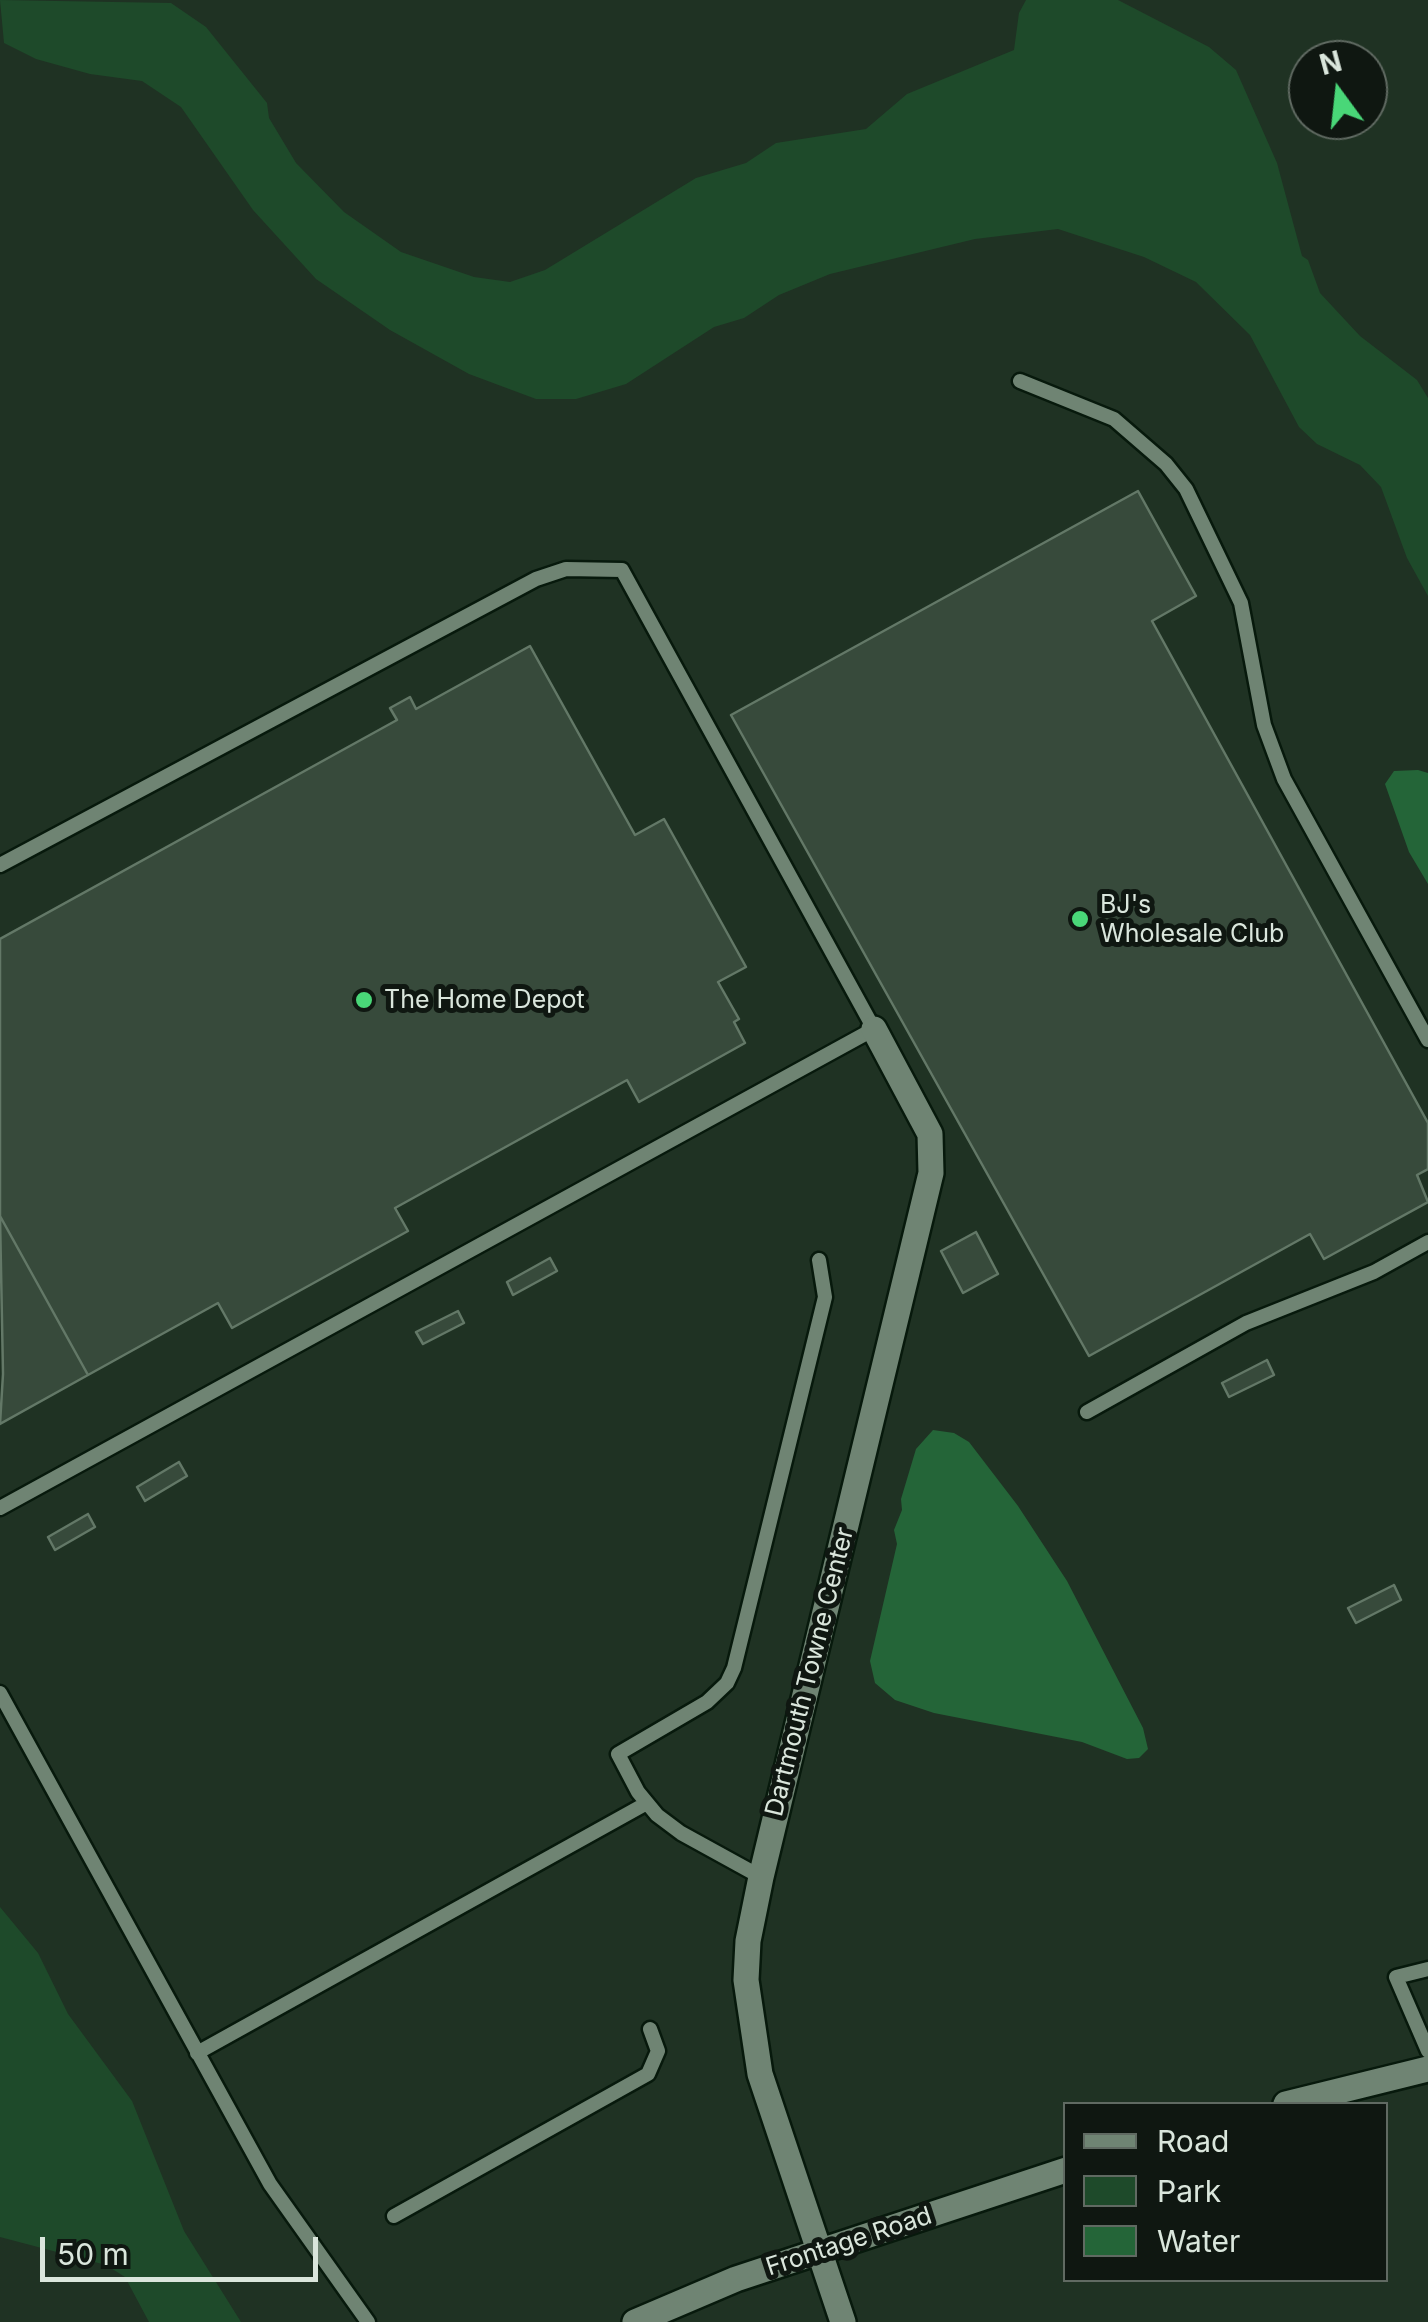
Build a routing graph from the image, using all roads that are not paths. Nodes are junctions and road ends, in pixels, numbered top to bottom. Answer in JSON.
{"nodes":[{"id":1,"x":1020,"y":380,"type":"dead end"},
{"id":2,"x":0,"y":865,"type":"edge"},
{"id":3,"x":874,"y":1029,"type":"junction"},
{"id":4,"x":1428,"y":1040,"type":"edge"},
{"id":5,"x":1428,"y":1242,"type":"edge"},
{"id":6,"x":820,"y":1260,"type":"dead end"},
{"id":7,"x":1087,"y":1412,"type":"dead end"},
{"id":8,"x":0,"y":1508,"type":"edge"},
{"id":9,"x":0,"y":1693,"type":"edge"},
{"id":10,"x":647,"y":1804,"type":"junction"},
{"id":11,"x":760,"y":1877,"type":"junction"},
{"id":12,"x":1428,"y":1969,"type":"edge"},
{"id":13,"x":650,"y":2029,"type":"dead end"},
{"id":14,"x":1428,"y":2051,"type":"edge"},
{"id":15,"x":198,"y":2053,"type":"junction"},
{"id":16,"x":1428,"y":2069,"type":"edge"},
{"id":17,"x":1294,"y":2102,"type":"edge"},
{"id":18,"x":1063,"y":2171,"type":"edge"},
{"id":19,"x":394,"y":2216,"type":"dead end"},
{"id":20,"x":818,"y":2251,"type":"junction"},
{"id":21,"x":368,"y":2322,"type":"edge"},
{"id":22,"x":635,"y":2322,"type":"edge"},
{"id":23,"x":842,"y":2322,"type":"edge"}],
"edges":[{"from":1,"to":4,"type":"lane"},
{"from":2,"to":3,"type":"lane"},
{"from":3,"to":8,"type":"lane"},
{"from":3,"to":11,"type":"street","name":"Dartmouth Towne Center"},
{"from":5,"to":7,"type":"lane"},
{"from":6,"to":10,"type":"lane"},
{"from":9,"to":15,"type":"lane"},
{"from":10,"to":11,"type":"lane"},
{"from":10,"to":15,"type":"lane"},
{"from":11,"to":20,"type":"street","name":"Dartmouth Towne Center"},
{"from":12,"to":14,"type":"lane"},
{"from":13,"to":19,"type":"lane"},
{"from":15,"to":21,"type":"lane"},
{"from":16,"to":17,"type":"street"},
{"from":18,"to":20,"type":"street","name":"Frontage Road"},
{"from":20,"to":22,"type":"street","name":"Frontage Road"},
{"from":20,"to":23,"type":"street","name":"Dartmouth Towne Center"}]}
